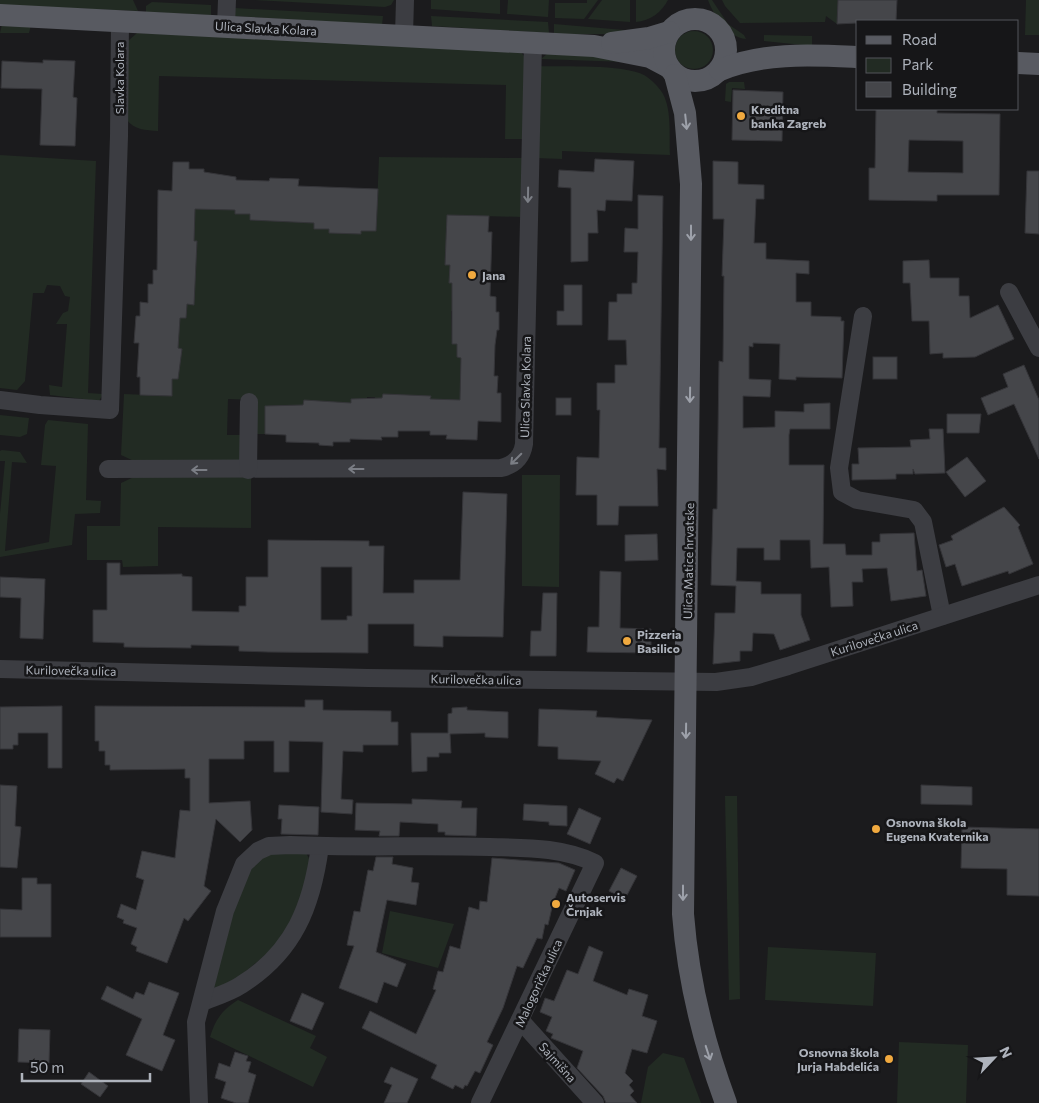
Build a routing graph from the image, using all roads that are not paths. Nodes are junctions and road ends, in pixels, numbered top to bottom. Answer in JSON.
{"nodes":[{"id":1,"x":227,"y":0,"type":"edge"},
{"id":2,"x":405,"y":0,"type":"edge"},
{"id":3,"x":687,"y":0,"type":"edge"},
{"id":4,"x":0,"y":15,"type":"edge"},
{"id":5,"x":120,"y":21,"type":"junction"},
{"id":6,"x":226,"y":26,"type":"junction"},
{"id":7,"x":674,"y":27,"type":"junction"},
{"id":8,"x":404,"y":35,"type":"junction"},
{"id":9,"x":724,"y":38,"type":"junction"},
{"id":10,"x":533,"y":42,"type":"junction"},
{"id":11,"x":594,"y":46,"type":"junction"},
{"id":12,"x":799,"y":55,"type":"junction"},
{"id":13,"x":856,"y":57,"type":"edge"},
{"id":14,"x":1019,"y":63,"type":"edge"},
{"id":15,"x":1039,"y":64,"type":"edge"},
{"id":16,"x":671,"y":70,"type":"junction"},
{"id":17,"x":720,"y":70,"type":"junction"},
{"id":18,"x":1008,"y":292,"type":"dead end"},
{"id":19,"x":863,"y":316,"type":"dead end"},
{"id":20,"x":1039,"y":348,"type":"edge"},
{"id":21,"x":0,"y":400,"type":"edge"},
{"id":22,"x":249,"y":402,"type":"dead end"},
{"id":23,"x":108,"y":469,"type":"dead end"},
{"id":24,"x":248,"y":470,"type":"junction"},
{"id":25,"x":1039,"y":585,"type":"edge"},
{"id":26,"x":942,"y":616,"type":"junction"},
{"id":27,"x":0,"y":669,"type":"edge"},
{"id":28,"x":686,"y":682,"type":"junction"},
{"id":29,"x":320,"y":846,"type":"junction"},
{"id":30,"x":202,"y":1002,"type":"junction"},
{"id":31,"x":520,"y":1020,"type":"junction"},
{"id":32,"x":198,"y":1103,"type":"edge"},
{"id":33,"x":480,"y":1103,"type":"edge"},
{"id":34,"x":595,"y":1103,"type":"edge"},
{"id":35,"x":726,"y":1103,"type":"edge"}],
"edges":[{"from":1,"to":6,"type":"street"},
{"from":2,"to":8,"type":"street"},
{"from":3,"to":7,"type":"main road"},
{"from":4,"to":5,"type":"main road","name":"Ulica Slavka Kolara"},
{"from":5,"to":6,"type":"main road","name":"Ulica Slavka Kolara"},
{"from":5,"to":21,"type":"street","name":"Slavka Kolara"},
{"from":6,"to":8,"type":"main road","name":"Ulica Slavka Kolara"},
{"from":7,"to":9,"type":"main road"},
{"from":7,"to":11,"type":"main road","name":"Ulica Slavka Kolara"},
{"from":7,"to":16,"type":"main road"},
{"from":8,"to":10,"type":"main road","name":"Ulica Slavka Kolara"},
{"from":9,"to":12,"type":"main road"},
{"from":9,"to":17,"type":"main road"},
{"from":10,"to":11,"type":"main road","name":"Ulica Slavka Kolara"},
{"from":10,"to":24,"type":"street","name":"Ulica Slavka Kolara","one_way":true},
{"from":11,"to":16,"type":"main road","name":"Ulica Slavka Kolara"},
{"from":12,"to":13,"type":"main road"},
{"from":12,"to":17,"type":"main road"},
{"from":14,"to":15,"type":"main road"},
{"from":16,"to":17,"type":"main road"},
{"from":16,"to":28,"type":"main road","name":"Ulica Matice hrvatske","one_way":true},
{"from":18,"to":20,"type":"street"},
{"from":19,"to":26,"type":"street"},
{"from":22,"to":24,"type":"street"},
{"from":24,"to":23,"type":"street","name":"Ulica Slavka Kolara","one_way":true},
{"from":25,"to":26,"type":"street","name":"Kurilovečka ulica"},
{"from":26,"to":28,"type":"street","name":"Kurilovečka ulica"},
{"from":27,"to":28,"type":"street","name":"Kurilovečka ulica"},
{"from":28,"to":35,"type":"main road","name":"Ulica Matice hrvatske","one_way":true},
{"from":29,"to":30,"type":"street"},
{"from":29,"to":30,"type":"street"},
{"from":29,"to":31,"type":"street","name":"Malogorička ulica"},
{"from":30,"to":32,"type":"street"},
{"from":31,"to":33,"type":"street","name":"Malogorička ulica"},
{"from":31,"to":34,"type":"street","name":"Sajmišna"}]}
